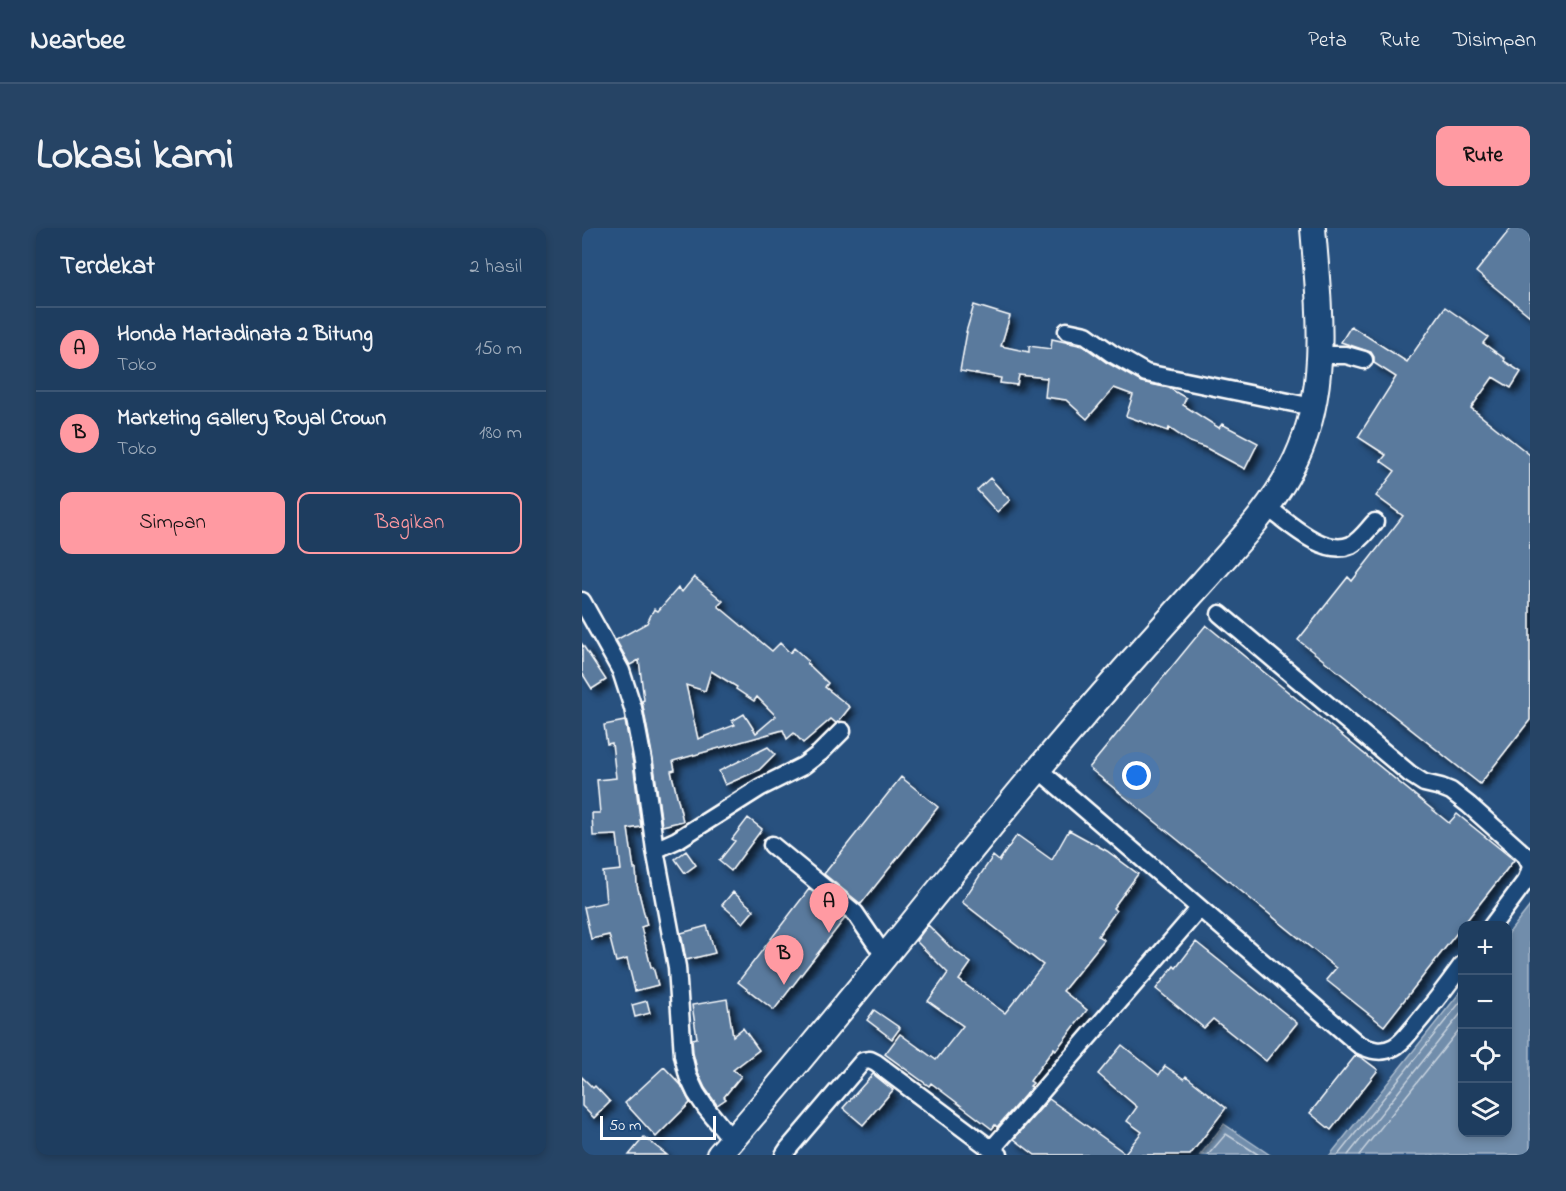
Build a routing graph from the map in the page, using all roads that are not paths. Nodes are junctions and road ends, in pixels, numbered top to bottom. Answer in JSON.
{"nodes":[{"id":1,"x":1313,"y":228,"type":"edge"},
{"id":2,"x":1067,"y":331,"type":"dead end"},
{"id":3,"x":1320,"y":355,"type":"junction"},
{"id":4,"x":1364,"y":360,"type":"dead end"},
{"id":5,"x":1313,"y":406,"type":"junction"},
{"id":6,"x":1267,"y":507,"type":"junction"},
{"id":7,"x":1375,"y":522,"type":"dead end"},
{"id":8,"x":582,"y":601,"type":"edge"},
{"id":9,"x":1220,"y":614,"type":"dead end"},
{"id":10,"x":842,"y":731,"type":"dead end"},
{"id":11,"x":1038,"y":770,"type":"junction"},
{"id":12,"x":772,"y":845,"type":"dead end"},
{"id":13,"x":655,"y":850,"type":"junction"},
{"id":14,"x":1530,"y":864,"type":"edge"},
{"id":15,"x":1530,"y":870,"type":"edge"},
{"id":16,"x":1199,"y":909,"type":"junction"},
{"id":17,"x":1496,"y":921,"type":"edge"},
{"id":18,"x":885,"y":957,"type":"junction"},
{"id":19,"x":1458,"y":970,"type":"edge"},
{"id":20,"x":726,"y":1147,"type":"edge"},
{"id":21,"x":995,"y":1152,"type":"edge"},
{"id":22,"x":784,"y":1155,"type":"edge"}],
"edges":[{"from":1,"to":3,"type":"highway"},
{"from":2,"to":5,"type":"street"},
{"from":3,"to":4,"type":"street"},
{"from":3,"to":5,"type":"highway"},
{"from":5,"to":6,"type":"highway"},
{"from":6,"to":7,"type":"street"},
{"from":6,"to":11,"type":"highway"},
{"from":8,"to":13,"type":"street"},
{"from":9,"to":14,"type":"street"},
{"from":10,"to":13,"type":"street"},
{"from":11,"to":16,"type":"street"},
{"from":11,"to":18,"type":"highway"},
{"from":12,"to":18,"type":"street"},
{"from":13,"to":20,"type":"street"},
{"from":15,"to":17,"type":"street"},
{"from":16,"to":19,"type":"street"},
{"from":16,"to":21,"type":"street"},
{"from":18,"to":20,"type":"highway"},
{"from":21,"to":22,"type":"street"}]}
